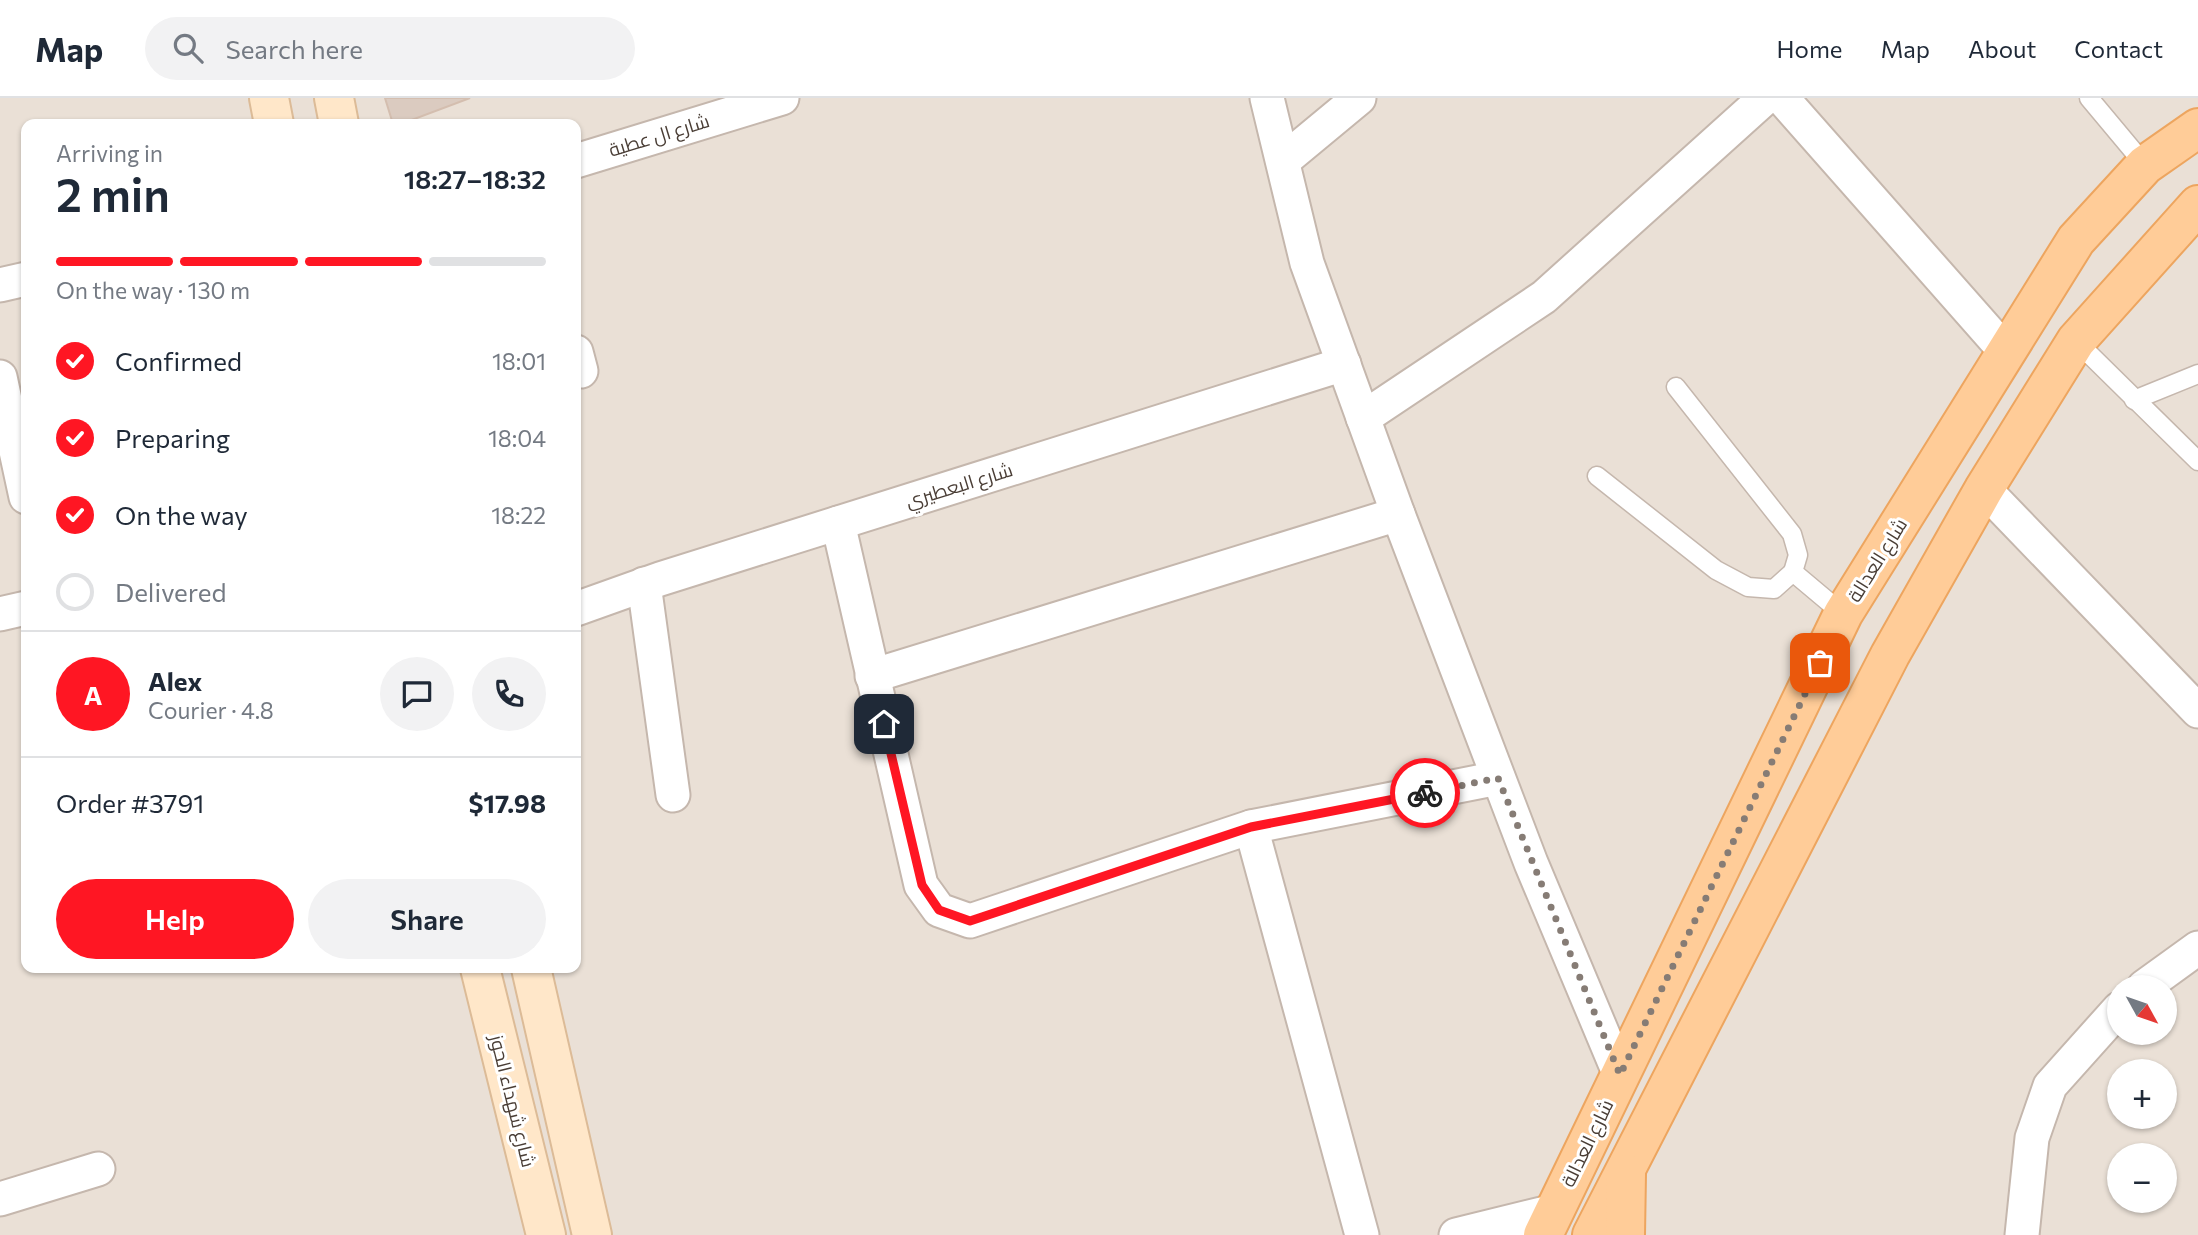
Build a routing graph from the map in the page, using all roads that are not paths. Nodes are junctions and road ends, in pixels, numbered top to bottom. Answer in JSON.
{"nodes":[{"id":1,"x":269,"y":98,"type":"edge"},
{"id":2,"x":334,"y":98,"type":"edge"},
{"id":3,"x":782,"y":98,"type":"edge"},
{"id":4,"x":1267,"y":98,"type":"edge"},
{"id":5,"x":1359,"y":98,"type":"edge"},
{"id":6,"x":1765,"y":98,"type":"edge"},
{"id":7,"x":1782,"y":98,"type":"edge"},
{"id":8,"x":2089,"y":98,"type":"edge"},
{"id":9,"x":273,"y":119,"type":"edge"},
{"id":10,"x":338,"y":119,"type":"edge"},
{"id":11,"x":2198,"y":128,"type":"edge"},
{"id":12,"x":581,"y":159,"type":"edge"},
{"id":13,"x":1283,"y":161,"type":"junction"},
{"id":14,"x":2145,"y":165,"type":"junction"},
{"id":15,"x":2198,"y":205,"type":"edge"},
{"id":16,"x":21,"y":280,"type":"edge"},
{"id":17,"x":0,"y":285,"type":"edge"},
{"id":18,"x":2076,"y":341,"type":"junction"},
{"id":19,"x":2007,"y":353,"type":"junction"},
{"id":20,"x":1344,"y":363,"type":"junction"},
{"id":21,"x":2198,"y":374,"type":"edge"},
{"id":22,"x":0,"y":377,"type":"edge"},
{"id":23,"x":1676,"y":387,"type":"dead end"},
{"id":24,"x":2134,"y":400,"type":"junction"},
{"id":25,"x":1363,"y":418,"type":"junction"},
{"id":26,"x":2198,"y":461,"type":"edge"},
{"id":27,"x":21,"y":474,"type":"edge"},
{"id":28,"x":1597,"y":476,"type":"dead end"},
{"id":29,"x":1984,"y":489,"type":"junction"},
{"id":30,"x":1398,"y":514,"type":"junction"},
{"id":31,"x":838,"y":523,"type":"junction"},
{"id":32,"x":1793,"y":572,"type":"junction"},
{"id":33,"x":644,"y":584,"type":"junction"},
{"id":34,"x":581,"y":606,"type":"edge"},
{"id":35,"x":21,"y":609,"type":"edge"},
{"id":36,"x":0,"y":614,"type":"edge"},
{"id":37,"x":1843,"y":614,"type":"junction"},
{"id":38,"x":872,"y":676,"type":"junction"},
{"id":39,"x":2198,"y":711,"type":"edge"},
{"id":40,"x":1498,"y":778,"type":"junction"},
{"id":41,"x":673,"y":795,"type":"dead end"},
{"id":42,"x":1251,"y":827,"type":"junction"},
{"id":43,"x":2198,"y":948,"type":"edge"},
{"id":44,"x":481,"y":973,"type":"edge"},
{"id":45,"x":532,"y":973,"type":"edge"},
{"id":46,"x":2161,"y":975,"type":"edge"},
{"id":47,"x":2107,"y":1022,"type":"edge"},
{"id":48,"x":1620,"y":1075,"type":"junction"},
{"id":49,"x":1626,"y":1166,"type":"junction"},
{"id":50,"x":98,"y":1169,"type":"dead end"},
{"id":51,"x":0,"y":1199,"type":"edge"},
{"id":52,"x":1548,"y":1223,"type":"edge"},
{"id":53,"x":2014,"y":1230,"type":"edge"},
{"id":54,"x":546,"y":1235,"type":"edge"},
{"id":55,"x":592,"y":1235,"type":"edge"},
{"id":56,"x":1362,"y":1235,"type":"edge"},
{"id":57,"x":1456,"y":1235,"type":"edge"},
{"id":58,"x":1592,"y":1235,"type":"edge"},
{"id":59,"x":1625,"y":1235,"type":"edge"}],
"edges":[{"from":1,"to":9,"type":"main road"},
{"from":2,"to":10,"type":"main road"},
{"from":3,"to":12,"type":"street","name":"شارع ال عطية"},
{"from":4,"to":13,"type":"street"},
{"from":5,"to":13,"type":"street"},
{"from":6,"to":25,"type":"street"},
{"from":7,"to":19,"type":"street"},
{"from":8,"to":14,"type":"lane"},
{"from":11,"to":14,"type":"main road","name":"شارع العدالة"},
{"from":13,"to":20,"type":"street"},
{"from":14,"to":19,"type":"main road","name":"شارع العدالة"},
{"from":15,"to":18,"type":"main road"},
{"from":16,"to":17,"type":"street"},
{"from":18,"to":24,"type":"lane"},
{"from":18,"to":29,"type":"main road"},
{"from":19,"to":37,"type":"main road","name":"شارع العدالة"},
{"from":20,"to":25,"type":"street"},
{"from":20,"to":31,"type":"street","name":"شارع البعطيري"},
{"from":21,"to":24,"type":"lane"},
{"from":22,"to":27,"type":"street"},
{"from":23,"to":32,"type":"lane"},
{"from":24,"to":26,"type":"lane"},
{"from":25,"to":30,"type":"street"},
{"from":28,"to":32,"type":"lane"},
{"from":29,"to":39,"type":"street"},
{"from":29,"to":49,"type":"main road"},
{"from":30,"to":38,"type":"street"},
{"from":30,"to":40,"type":"street"},
{"from":31,"to":33,"type":"street","name":"شارع البعطيري"},
{"from":31,"to":38,"type":"street"},
{"from":32,"to":37,"type":"lane"},
{"from":33,"to":34,"type":"street","name":"شارع البعطيري"},
{"from":33,"to":41,"type":"street"},
{"from":35,"to":36,"type":"street"},
{"from":37,"to":48,"type":"main road","name":"شارع العدالة"},
{"from":38,"to":42,"type":"street"},
{"from":40,"to":42,"type":"street"},
{"from":40,"to":48,"type":"street"},
{"from":42,"to":56,"type":"street"},
{"from":43,"to":46,"type":"street"},
{"from":44,"to":54,"type":"main road","name":"شارع شهداء الحوز"},
{"from":45,"to":55,"type":"main road"},
{"from":47,"to":53,"type":"street"},
{"from":48,"to":52,"type":"main road","name":"شارع العدالة"},
{"from":49,"to":58,"type":"main road"},
{"from":49,"to":59,"type":"main road"},
{"from":50,"to":51,"type":"street"},
{"from":52,"to":57,"type":"street"}]}
